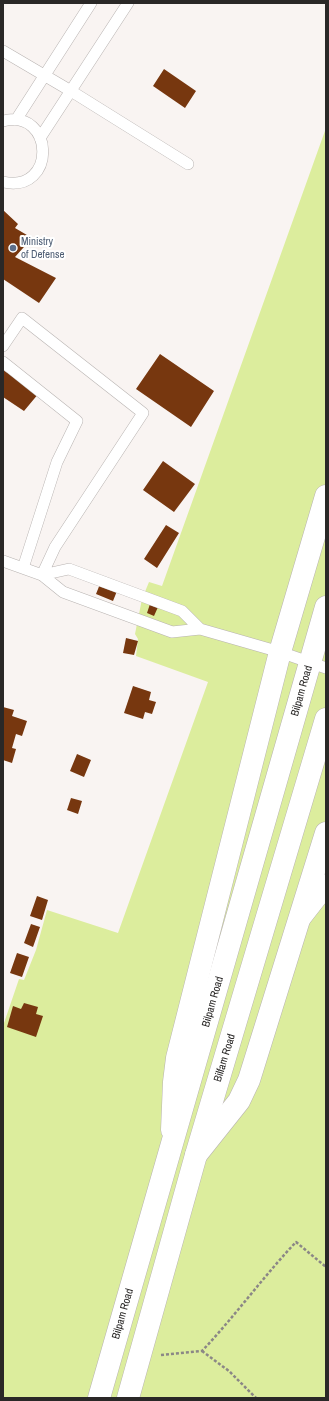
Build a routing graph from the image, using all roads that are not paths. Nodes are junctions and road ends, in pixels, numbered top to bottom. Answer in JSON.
{"nodes":[{"id":1,"x":91,"y":3,"type":"edge"},
{"id":2,"x":128,"y":3,"type":"edge"},
{"id":3,"x":3,"y":51,"type":"edge"},
{"id":4,"x":43,"y":75,"type":"junction"},
{"id":5,"x":71,"y":91,"type":"junction"},
{"id":6,"x":16,"y":120,"type":"junction"},
{"id":7,"x":3,"y":121,"type":"edge"},
{"id":8,"x":40,"y":138,"type":"junction"},
{"id":9,"x":188,"y":164,"type":"dead end"},
{"id":10,"x":3,"y":182,"type":"edge"},
{"id":11,"x":3,"y":346,"type":"edge"},
{"id":12,"x":3,"y":362,"type":"edge"},
{"id":13,"x":326,"y":496,"type":"edge"},
{"id":14,"x":3,"y":561,"type":"edge"},
{"id":15,"x":23,"y":568,"type":"junction"},
{"id":16,"x":42,"y":575,"type":"junction"},
{"id":17,"x":326,"y":606,"type":"edge"},
{"id":18,"x":200,"y":629,"type":"junction"},
{"id":19,"x":280,"y":652,"type":"junction"},
{"id":20,"x":318,"y":665,"type":"edge"},
{"id":21,"x":326,"y":719,"type":"edge"},
{"id":22,"x":326,"y":833,"type":"edge"},
{"id":23,"x":326,"y":885,"type":"edge"},
{"id":24,"x":300,"y":917,"type":"junction"},
{"id":25,"x":172,"y":1147,"type":"junction"},
{"id":26,"x":196,"y":1155,"type":"junction"},
{"id":27,"x":99,"y":1398,"type":"edge"},
{"id":28,"x":128,"y":1398,"type":"edge"}],
"edges":[{"from":1,"to":4,"type":"lane"},
{"from":2,"to":5,"type":"lane"},
{"from":3,"to":4,"type":"lane"},
{"from":4,"to":5,"type":"lane"},
{"from":4,"to":6,"type":"lane"},
{"from":5,"to":8,"type":"lane"},
{"from":5,"to":9,"type":"lane"},
{"from":6,"to":7,"type":"lane"},
{"from":6,"to":8,"type":"lane"},
{"from":8,"to":10,"type":"lane"},
{"from":11,"to":16,"type":"lane"},
{"from":12,"to":15,"type":"lane"},
{"from":13,"to":19,"type":"main road"},
{"from":14,"to":15,"type":"lane"},
{"from":15,"to":16,"type":"lane"},
{"from":16,"to":18,"type":"lane"},
{"from":16,"to":18,"type":"lane"},
{"from":17,"to":20,"type":"main road","name":"Bilpam Road"},
{"from":18,"to":19,"type":"lane"},
{"from":19,"to":20,"type":"lane"},
{"from":19,"to":25,"type":"main road"},
{"from":20,"to":25,"type":"main road","name":"Bilpam Road"},
{"from":21,"to":26,"type":"main road","name":"Bilfam Road"},
{"from":22,"to":24,"type":"main road"},
{"from":23,"to":24,"type":"street"},
{"from":24,"to":26,"type":"main road"},
{"from":25,"to":27,"type":"main road","name":"Bilpam Road"},
{"from":26,"to":28,"type":"main road","name":"Bilfam Road"}]}
